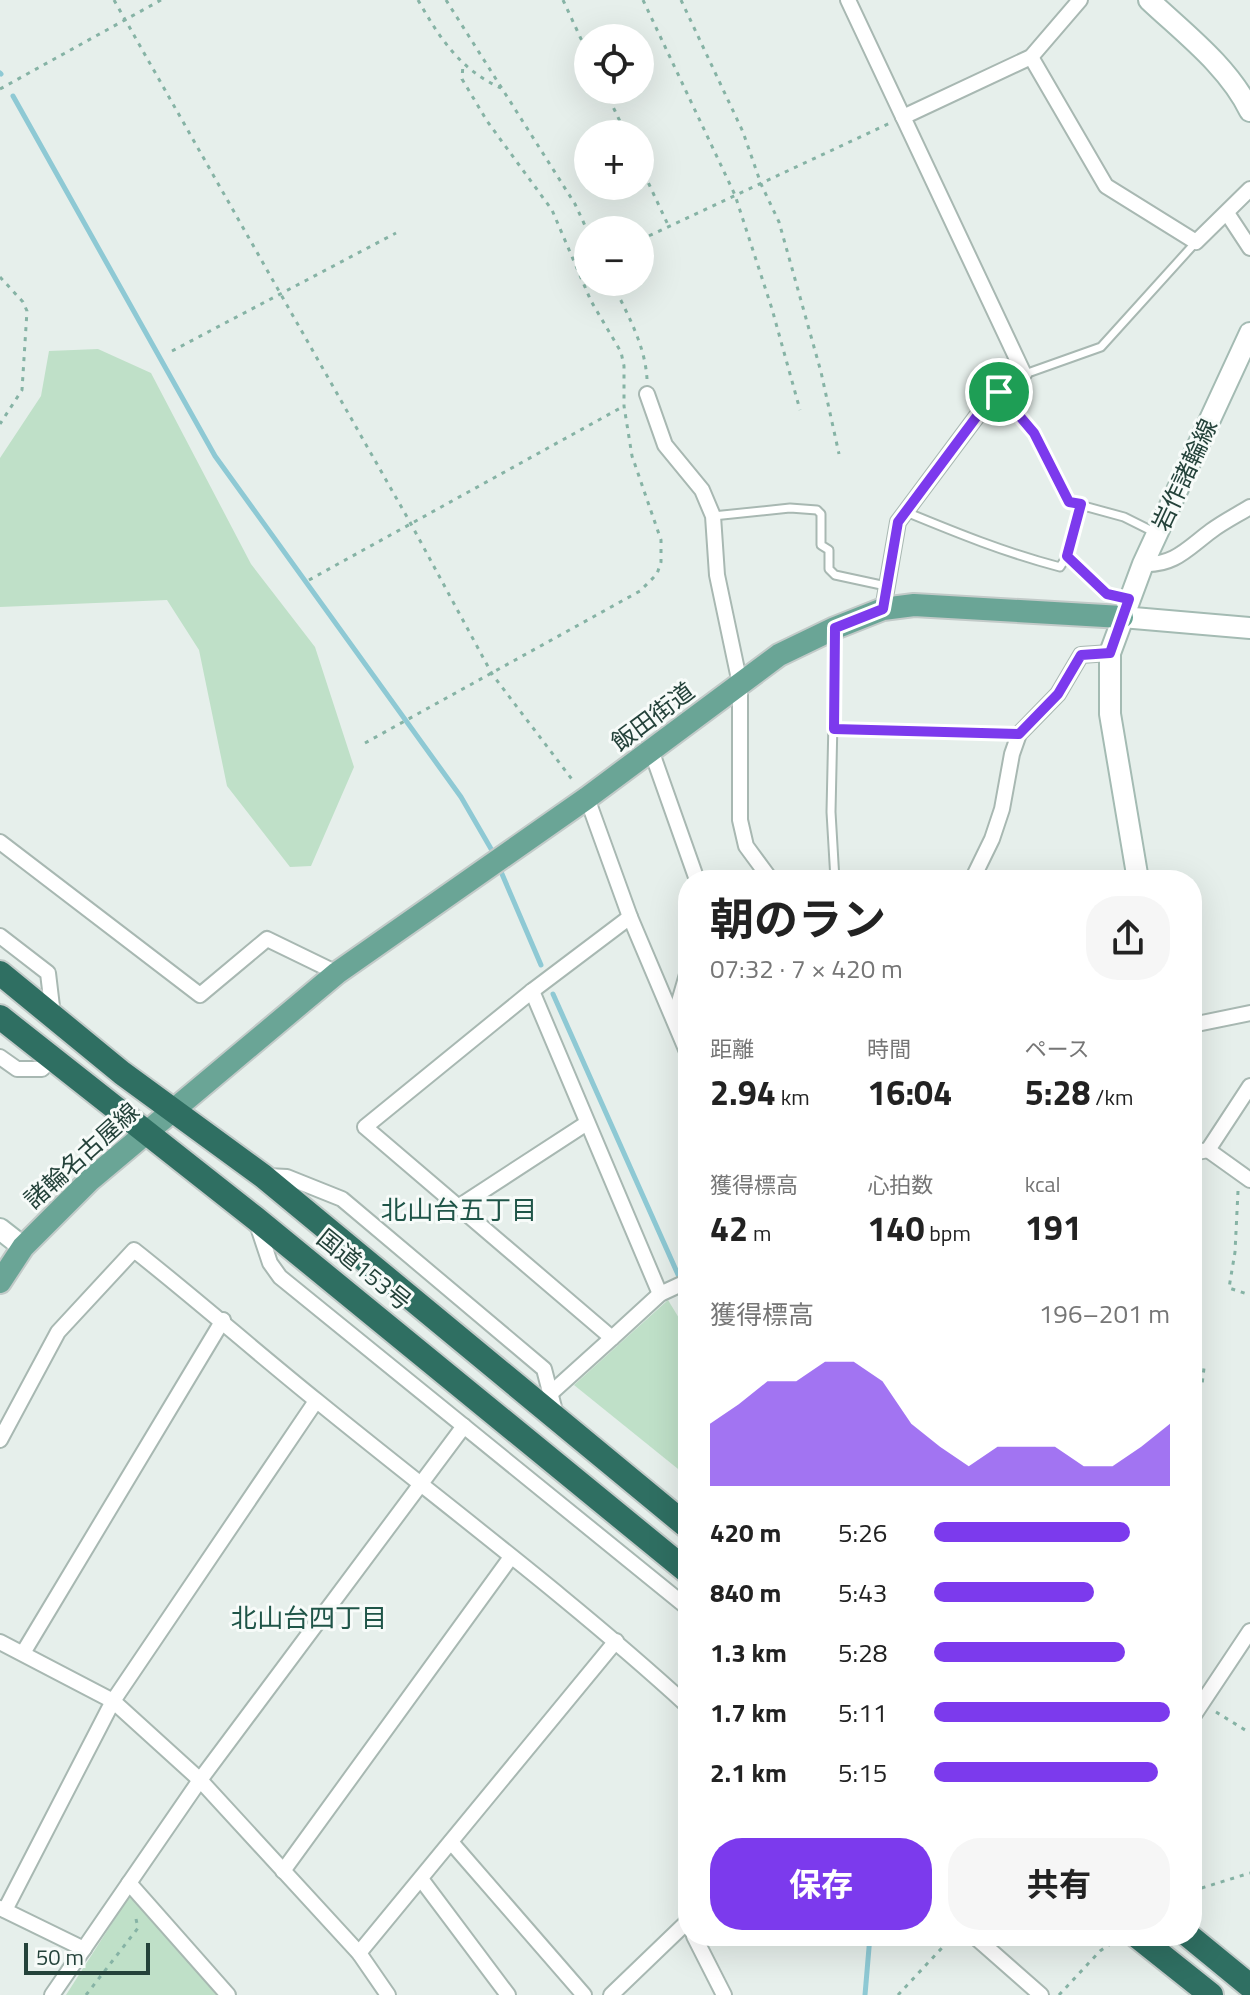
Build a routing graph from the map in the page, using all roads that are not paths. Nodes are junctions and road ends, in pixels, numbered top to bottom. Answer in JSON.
{"nodes":[{"id":1,"x":848,"y":0,"type":"edge"},
{"id":2,"x":1080,"y":0,"type":"edge"},
{"id":3,"x":1149,"y":0,"type":"edge"},
{"id":4,"x":1031,"y":57,"type":"junction"},
{"id":5,"x":1250,"y":111,"type":"edge"},
{"id":6,"x":903,"y":117,"type":"junction"},
{"id":7,"x":1250,"y":189,"type":"edge"},
{"id":8,"x":1227,"y":213,"type":"junction"},
{"id":9,"x":1196,"y":242,"type":"junction"},
{"id":10,"x":1250,"y":248,"type":"edge"},
{"id":11,"x":1250,"y":333,"type":"edge"},
{"id":12,"x":1024,"y":374,"type":"junction"},
{"id":13,"x":999,"y":392,"type":"junction"},
{"id":14,"x":647,"y":394,"type":"road end"},
{"id":15,"x":1081,"y":504,"type":"junction"},
{"id":16,"x":1250,"y":507,"type":"edge"},
{"id":17,"x":906,"y":512,"type":"junction"},
{"id":18,"x":713,"y":516,"type":"junction"},
{"id":19,"x":1157,"y":533,"type":"junction"},
{"id":20,"x":1067,"y":556,"type":"junction"},
{"id":21,"x":1143,"y":564,"type":"junction"},
{"id":22,"x":887,"y":586,"type":"junction"},
{"id":23,"x":1125,"y":608,"type":"junction"},
{"id":24,"x":883,"y":609,"type":"junction"},
{"id":25,"x":835,"y":628,"type":"junction"},
{"id":26,"x":1250,"y":628,"type":"edge"},
{"id":27,"x":1110,"y":653,"type":"junction"},
{"id":28,"x":740,"y":684,"type":"junction"},
{"id":29,"x":834,"y":729,"type":"junction"},
{"id":30,"x":1019,"y":734,"type":"junction"},
{"id":31,"x":651,"y":750,"type":"junction"},
{"id":32,"x":587,"y":798,"type":"junction"},
{"id":33,"x":0,"y":842,"type":"edge"},
{"id":34,"x":693,"y":870,"type":"edge"},
{"id":35,"x":764,"y":870,"type":"edge"},
{"id":36,"x":834,"y":870,"type":"edge"},
{"id":37,"x":977,"y":870,"type":"edge"},
{"id":38,"x":1136,"y":870,"type":"edge"},
{"id":39,"x":630,"y":917,"type":"junction"},
{"id":40,"x":0,"y":936,"type":"edge"},
{"id":41,"x":0,"y":973,"type":"edge"},
{"id":42,"x":337,"y":973,"type":"junction"},
{"id":43,"x":532,"y":991,"type":"junction"},
{"id":44,"x":678,"y":1005,"type":"edge"},
{"id":45,"x":1250,"y":1013,"type":"edge"},
{"id":46,"x":53,"y":1016,"type":"junction"},
{"id":47,"x":0,"y":1017,"type":"edge"},
{"id":48,"x":674,"y":1019,"type":"junction"},
{"id":49,"x":1202,"y":1023,"type":"edge"},
{"id":50,"x":678,"y":1029,"type":"edge"},
{"id":51,"x":0,"y":1057,"type":"edge"},
{"id":52,"x":53,"y":1057,"type":"junction"},
{"id":53,"x":1250,"y":1086,"type":"edge"},
{"id":54,"x":173,"y":1110,"type":"junction"},
{"id":55,"x":587,"y":1123,"type":"junction"},
{"id":56,"x":147,"y":1131,"type":"junction"},
{"id":57,"x":1208,"y":1150,"type":"junction"},
{"id":58,"x":1202,"y":1151,"type":"edge"},
{"id":59,"x":263,"y":1176,"type":"junction"},
{"id":60,"x":1246,"y":1177,"type":"edge"},
{"id":61,"x":458,"y":1207,"type":"junction"},
{"id":62,"x":255,"y":1218,"type":"junction"},
{"id":63,"x":0,"y":1229,"type":"edge"},
{"id":64,"x":23,"y":1247,"type":"junction"},
{"id":65,"x":0,"y":1282,"type":"edge"},
{"id":66,"x":678,"y":1286,"type":"edge"},
{"id":67,"x":666,"y":1292,"type":"junction"},
{"id":68,"x":223,"y":1320,"type":"junction"},
{"id":69,"x":612,"y":1338,"type":"junction"},
{"id":70,"x":551,"y":1393,"type":"junction"},
{"id":71,"x":316,"y":1401,"type":"junction"},
{"id":72,"x":557,"y":1418,"type":"junction"},
{"id":73,"x":464,"y":1426,"type":"junction"},
{"id":74,"x":0,"y":1440,"type":"edge"},
{"id":75,"x":420,"y":1482,"type":"junction"},
{"id":76,"x":678,"y":1519,"type":"edge"},
{"id":77,"x":511,"y":1557,"type":"junction"},
{"id":78,"x":678,"y":1564,"type":"edge"},
{"id":79,"x":678,"y":1600,"type":"edge"},
{"id":80,"x":1250,"y":1631,"type":"edge"},
{"id":81,"x":616,"y":1641,"type":"junction"},
{"id":82,"x":0,"y":1642,"type":"edge"},
{"id":83,"x":23,"y":1653,"type":"junction"},
{"id":84,"x":678,"y":1697,"type":"edge"},
{"id":85,"x":113,"y":1701,"type":"junction"},
{"id":86,"x":1202,"y":1704,"type":"edge"},
{"id":87,"x":200,"y":1780,"type":"junction"},
{"id":88,"x":451,"y":1842,"type":"junction"},
{"id":89,"x":283,"y":1871,"type":"junction"},
{"id":90,"x":421,"y":1879,"type":"junction"},
{"id":91,"x":129,"y":1883,"type":"junction"},
{"id":92,"x":3,"y":1909,"type":"edge"},
{"id":93,"x":678,"y":1931,"type":"edge"},
{"id":94,"x":699,"y":1946,"type":"edge"},
{"id":95,"x":985,"y":1946,"type":"edge"},
{"id":96,"x":1150,"y":1946,"type":"edge"},
{"id":97,"x":1201,"y":1946,"type":"edge"},
{"id":98,"x":84,"y":1949,"type":"junction"},
{"id":99,"x":359,"y":1953,"type":"junction"},
{"id":100,"x":1250,"y":1986,"type":"edge"},
{"id":101,"x":52,"y":1995,"type":"edge"},
{"id":102,"x":228,"y":1995,"type":"edge"},
{"id":103,"x":388,"y":1995,"type":"edge"},
{"id":104,"x":508,"y":1995,"type":"edge"},
{"id":105,"x":584,"y":1995,"type":"edge"},
{"id":106,"x":611,"y":1995,"type":"edge"},
{"id":107,"x":724,"y":1995,"type":"edge"},
{"id":108,"x":1041,"y":1995,"type":"edge"},
{"id":109,"x":1211,"y":1995,"type":"edge"}],
"edges":[{"from":1,"to":6,"type":"street"},
{"from":2,"to":4,"type":"street"},
{"from":3,"to":5,"type":"street"},
{"from":4,"to":6,"type":"street"},
{"from":4,"to":9,"type":"street"},
{"from":6,"to":12,"type":"street"},
{"from":7,"to":8,"type":"street"},
{"from":8,"to":9,"type":"street"},
{"from":8,"to":10,"type":"street"},
{"from":9,"to":12,"type":"lane"},
{"from":11,"to":19,"type":"street","name":"岩作諸輪線"},
{"from":12,"to":13,"type":"street"},
{"from":13,"to":15,"type":"lane"},
{"from":13,"to":17,"type":"street"},
{"from":14,"to":18,"type":"street"},
{"from":15,"to":19,"type":"lane"},
{"from":15,"to":20,"type":"lane"},
{"from":16,"to":21,"type":"street"},
{"from":17,"to":20,"type":"lane"},
{"from":17,"to":22,"type":"street"},
{"from":18,"to":22,"type":"lane"},
{"from":18,"to":28,"type":"street"},
{"from":19,"to":21,"type":"street","name":"岩作諸輪線"},
{"from":20,"to":23,"type":"lane"},
{"from":21,"to":23,"type":"street","name":"岩作諸輪線"},
{"from":22,"to":24,"type":"street"},
{"from":23,"to":24,"type":"main road","name":"飯田街道"},
{"from":23,"to":26,"type":"street","name":"飯田街道"},
{"from":23,"to":27,"type":"street","name":"岩作諸輪線"},
{"from":24,"to":25,"type":"main road","name":"飯田街道"},
{"from":25,"to":28,"type":"main road","name":"飯田街道"},
{"from":25,"to":29,"type":"lane"},
{"from":27,"to":30,"type":"street"},
{"from":27,"to":38,"type":"street","name":"岩作諸輪線"},
{"from":28,"to":31,"type":"main road","name":"飯田街道"},
{"from":28,"to":35,"type":"street"},
{"from":29,"to":30,"type":"lane"},
{"from":29,"to":36,"type":"lane"},
{"from":30,"to":37,"type":"street"},
{"from":31,"to":32,"type":"main road","name":"飯田街道"},
{"from":31,"to":34,"type":"street"},
{"from":32,"to":39,"type":"street"},
{"from":32,"to":42,"type":"main road","name":"飯田街道"},
{"from":33,"to":42,"type":"street"},
{"from":39,"to":43,"type":"street"},
{"from":39,"to":48,"type":"street"},
{"from":40,"to":46,"type":"street"},
{"from":41,"to":46,"type":"highway","name":"国道153号"},
{"from":42,"to":54,"type":"main road","name":"飯田街道"},
{"from":43,"to":55,"type":"street"},
{"from":43,"to":61,"type":"street"},
{"from":44,"to":48,"type":"street"},
{"from":45,"to":49,"type":"street"},
{"from":46,"to":54,"type":"highway","name":"国道153号"},
{"from":47,"to":52,"type":"highway","name":"国道153号"},
{"from":48,"to":50,"type":"street"},
{"from":51,"to":52,"type":"street"},
{"from":52,"to":56,"type":"highway","name":"国道153号"},
{"from":53,"to":57,"type":"street"},
{"from":54,"to":56,"type":"main road","name":"諸輪名古屋線"},
{"from":54,"to":59,"type":"highway","name":"国道153号"},
{"from":55,"to":61,"type":"street"},
{"from":55,"to":67,"type":"street"},
{"from":56,"to":62,"type":"highway","name":"国道153号"},
{"from":56,"to":64,"type":"main road","name":"諸輪名古屋線"},
{"from":57,"to":58,"type":"street"},
{"from":57,"to":60,"type":"street"},
{"from":59,"to":70,"type":"street"},
{"from":59,"to":72,"type":"highway","name":"国道153号"},
{"from":61,"to":69,"type":"street"},
{"from":62,"to":73,"type":"street"},
{"from":62,"to":78,"type":"highway","name":"国道153号"},
{"from":63,"to":64,"type":"street"},
{"from":64,"to":65,"type":"main road","name":"諸輪名古屋線"},
{"from":66,"to":67,"type":"street"},
{"from":67,"to":69,"type":"street"},
{"from":68,"to":71,"type":"street"},
{"from":68,"to":74,"type":"street"},
{"from":68,"to":83,"type":"street"},
{"from":69,"to":70,"type":"street"},
{"from":70,"to":72,"type":"street"},
{"from":71,"to":75,"type":"street"},
{"from":71,"to":85,"type":"street"},
{"from":72,"to":76,"type":"highway","name":"国道153号"},
{"from":73,"to":75,"type":"street"},
{"from":73,"to":79,"type":"street"},
{"from":75,"to":77,"type":"street"},
{"from":75,"to":87,"type":"street"},
{"from":77,"to":81,"type":"street"},
{"from":77,"to":89,"type":"street"},
{"from":80,"to":86,"type":"street"},
{"from":81,"to":84,"type":"street"},
{"from":81,"to":88,"type":"street"},
{"from":82,"to":83,"type":"street"},
{"from":83,"to":85,"type":"street"},
{"from":85,"to":87,"type":"street"},
{"from":85,"to":92,"type":"street"},
{"from":87,"to":89,"type":"street"},
{"from":87,"to":91,"type":"street"},
{"from":88,"to":90,"type":"street"},
{"from":88,"to":105,"type":"street"},
{"from":89,"to":99,"type":"street"},
{"from":90,"to":99,"type":"street"},
{"from":90,"to":104,"type":"street"},
{"from":91,"to":98,"type":"street"},
{"from":91,"to":102,"type":"street"},
{"from":92,"to":98,"type":"street"},
{"from":93,"to":106,"type":"street"},
{"from":94,"to":107,"type":"street"},
{"from":95,"to":108,"type":"street"},
{"from":96,"to":109,"type":"highway"},
{"from":97,"to":100,"type":"highway"},
{"from":98,"to":101,"type":"street"},
{"from":99,"to":103,"type":"street"}]}
